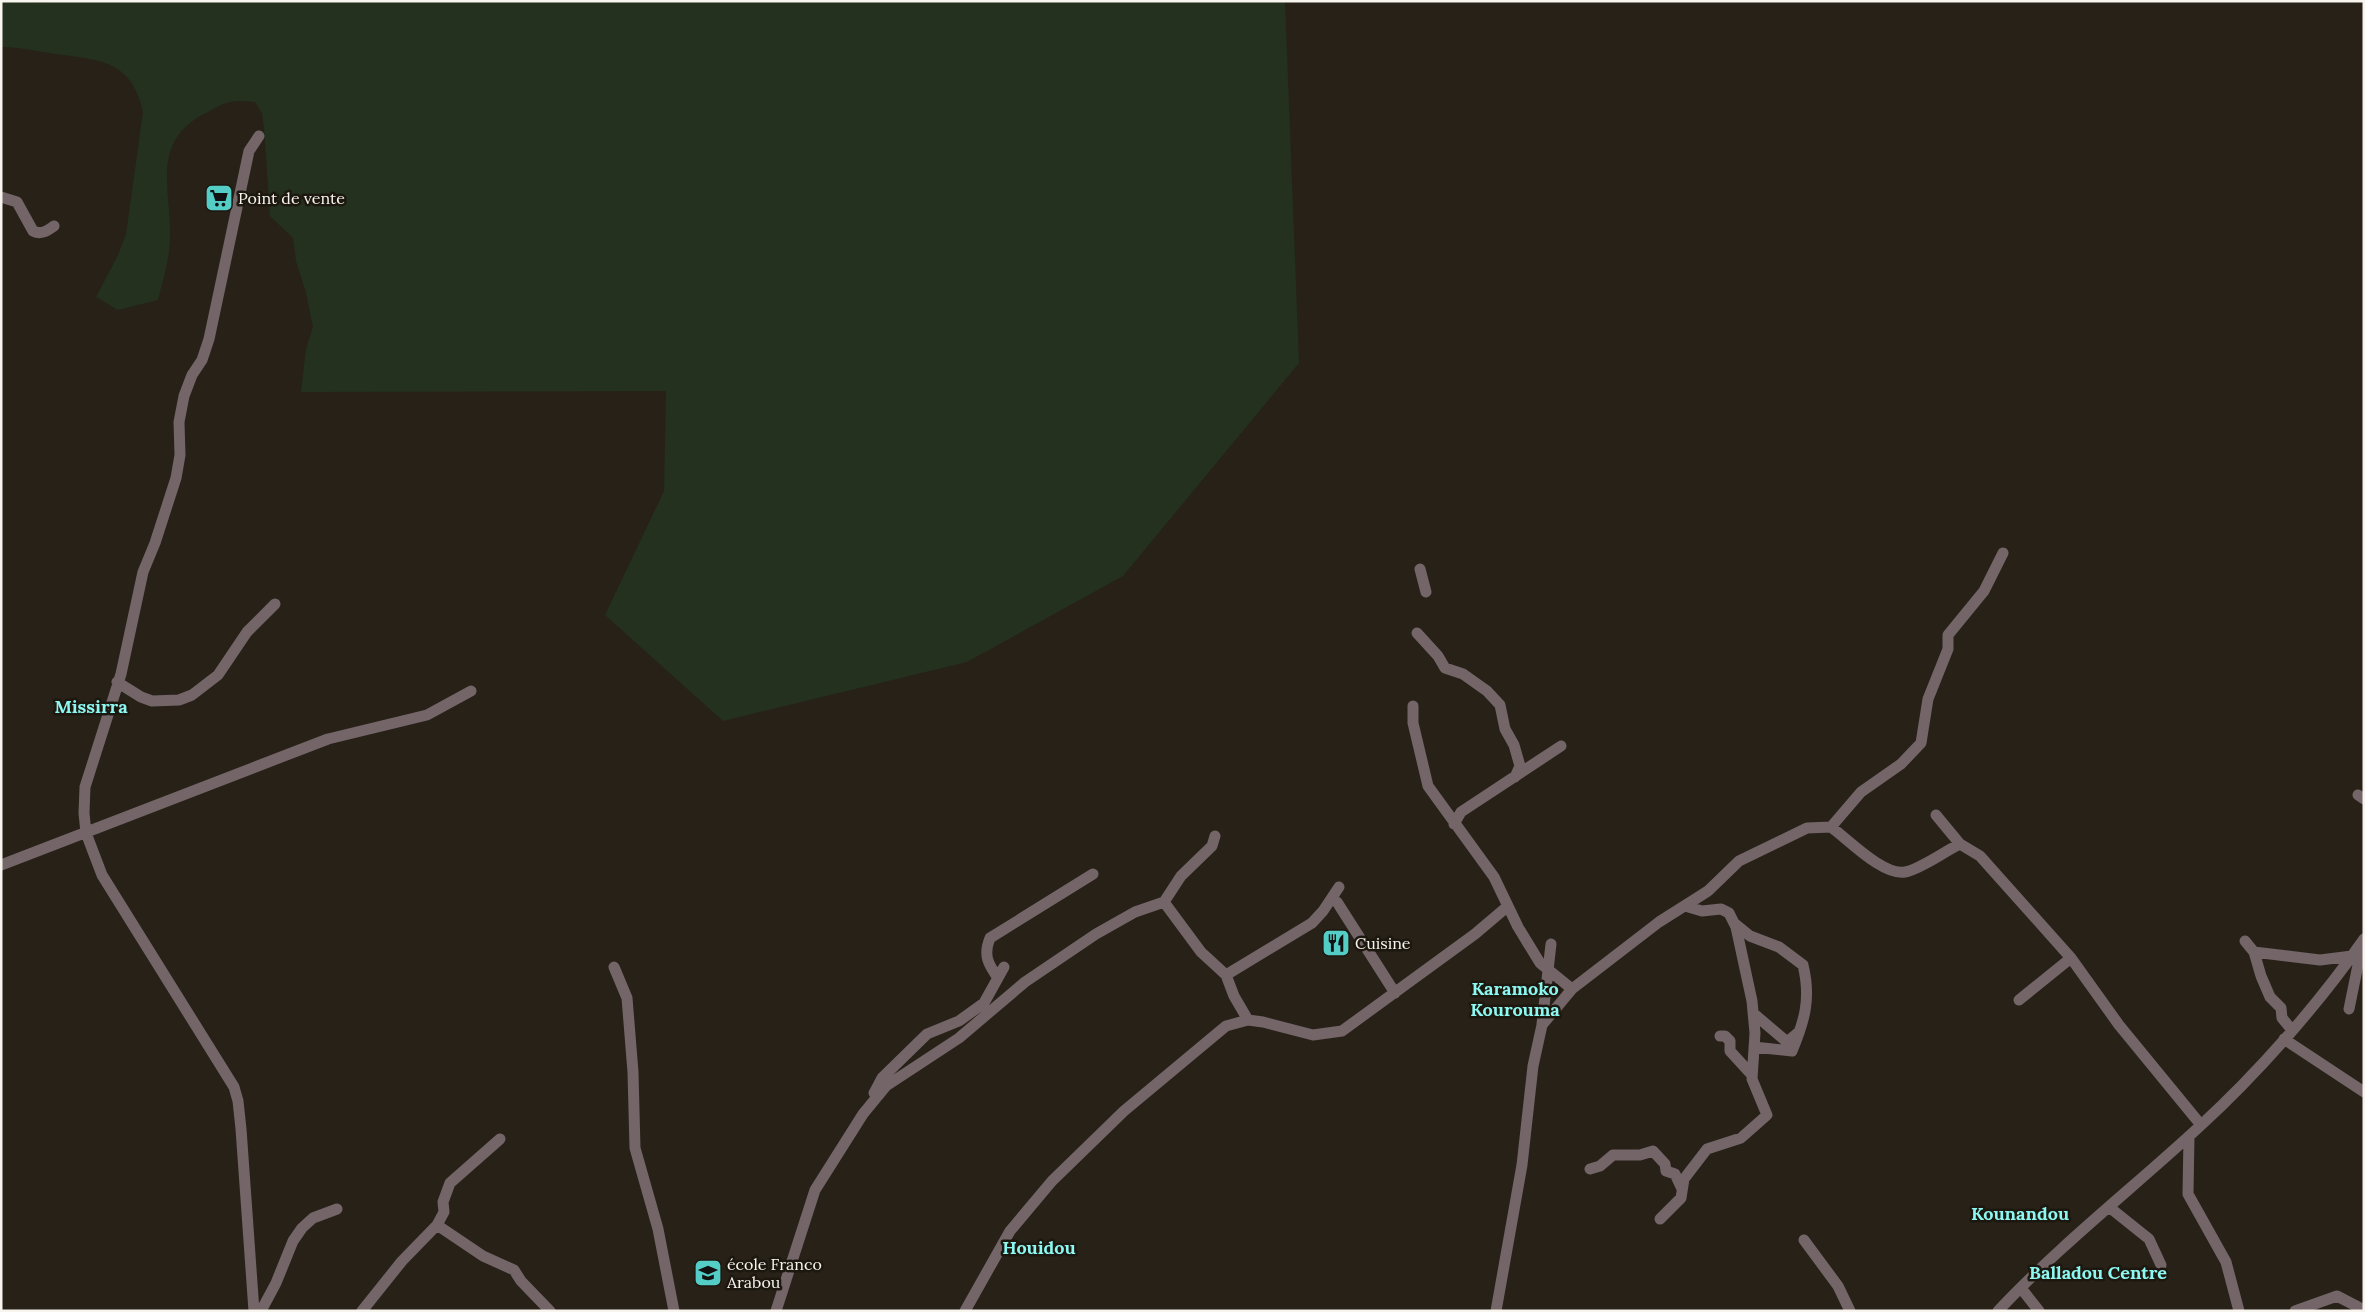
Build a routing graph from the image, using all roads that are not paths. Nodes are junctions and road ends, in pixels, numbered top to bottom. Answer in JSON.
{"nodes":[{"id":1,"x":259,"y":136,"type":"dead end"},
{"id":2,"x":1,"y":197,"type":"edge"},
{"id":3,"x":54,"y":226,"type":"dead end"},
{"id":4,"x":2003,"y":553,"type":"dead end"},
{"id":5,"x":1420,"y":569,"type":"dead end"},
{"id":6,"x":1426,"y":592,"type":"dead end"},
{"id":7,"x":275,"y":604,"type":"dead end"},
{"id":8,"x":1417,"y":633,"type":"dead end"},
{"id":9,"x":117,"y":682,"type":"junction"},
{"id":10,"x":470,"y":691,"type":"dead end"},
{"id":11,"x":1413,"y":706,"type":"dead end"},
{"id":12,"x":1561,"y":746,"type":"dead end"},
{"id":13,"x":1515,"y":777,"type":"junction"},
{"id":14,"x":1936,"y":815,"type":"dead end"},
{"id":15,"x":1454,"y":824,"type":"junction"},
{"id":16,"x":1831,"y":827,"type":"junction"},
{"id":17,"x":86,"y":833,"type":"junction"},
{"id":18,"x":1215,"y":836,"type":"dead end"},
{"id":19,"x":1960,"y":844,"type":"junction"},
{"id":20,"x":1,"y":865,"type":"edge"},
{"id":21,"x":1093,"y":874,"type":"dead end"},
{"id":22,"x":1338,"y":886,"type":"dead end"},
{"id":23,"x":1164,"y":902,"type":"junction"},
{"id":24,"x":1337,"y":902,"type":"dead end"},
{"id":25,"x":1508,"y":906,"type":"junction"},
{"id":26,"x":1684,"y":906,"type":"junction"},
{"id":27,"x":1734,"y":923,"type":"junction"},
{"id":28,"x":2245,"y":941,"type":"dead end"},
{"id":29,"x":1551,"y":944,"type":"dead end"},
{"id":30,"x":2358,"y":947,"type":"edge"},
{"id":31,"x":2254,"y":952,"type":"junction"},
{"id":32,"x":2071,"y":958,"type":"junction"},
{"id":33,"x":614,"y":967,"type":"dead end"},
{"id":34,"x":1004,"y":967,"type":"dead end"},
{"id":35,"x":1548,"y":970,"type":"junction"},
{"id":36,"x":1226,"y":975,"type":"junction"},
{"id":37,"x":998,"y":978,"type":"junction"},
{"id":38,"x":1572,"y":989,"type":"junction"},
{"id":39,"x":1395,"y":992,"type":"junction"},
{"id":40,"x":2019,"y":1000,"type":"dead end"},
{"id":41,"x":2349,"y":1009,"type":"dead end"},
{"id":42,"x":1753,"y":1013,"type":"junction"},
{"id":43,"x":1248,"y":1020,"type":"junction"},
{"id":44,"x":1542,"y":1025,"type":"junction"},
{"id":45,"x":2292,"y":1030,"type":"junction"},
{"id":46,"x":1800,"y":1032,"type":"junction"},
{"id":47,"x":1720,"y":1036,"type":"dead end"},
{"id":48,"x":2284,"y":1039,"type":"junction"},
{"id":49,"x":1754,"y":1047,"type":"junction"},
{"id":50,"x":1752,"y":1075,"type":"junction"},
{"id":51,"x":2364,"y":1092,"type":"edge"},
{"id":52,"x":866,"y":1110,"type":"junction"},
{"id":53,"x":2201,"y":1125,"type":"junction"},
{"id":54,"x":2189,"y":1136,"type":"junction"},
{"id":55,"x":500,"y":1139,"type":"dead end"},
{"id":56,"x":1590,"y":1169,"type":"dead end"},
{"id":57,"x":1682,"y":1189,"type":"junction"},
{"id":58,"x":2109,"y":1207,"type":"junction"},
{"id":59,"x":337,"y":1209,"type":"dead end"},
{"id":60,"x":1660,"y":1219,"type":"dead end"},
{"id":61,"x":437,"y":1226,"type":"junction"},
{"id":62,"x":1804,"y":1240,"type":"dead end"},
{"id":63,"x":2160,"y":1265,"type":"dead end"},
{"id":64,"x":2021,"y":1288,"type":"junction"},
{"id":65,"x":2364,"y":1310,"type":"edge"},
{"id":66,"x":254,"y":1311,"type":"edge"},
{"id":67,"x":261,"y":1311,"type":"edge"},
{"id":68,"x":362,"y":1311,"type":"edge"},
{"id":69,"x":550,"y":1311,"type":"edge"},
{"id":70,"x":674,"y":1311,"type":"edge"},
{"id":71,"x":776,"y":1311,"type":"edge"},
{"id":72,"x":965,"y":1311,"type":"edge"},
{"id":73,"x":1496,"y":1311,"type":"edge"},
{"id":74,"x":1850,"y":1311,"type":"edge"},
{"id":75,"x":1998,"y":1311,"type":"edge"},
{"id":76,"x":2039,"y":1311,"type":"edge"},
{"id":77,"x":2239,"y":1311,"type":"edge"},
{"id":78,"x":2295,"y":1311,"type":"edge"}],
"edges":[{"from":1,"to":9,"type":"street"},
{"from":2,"to":3,"type":"street"},
{"from":4,"to":16,"type":"street"},
{"from":5,"to":6,"type":"street"},
{"from":7,"to":9,"type":"street"},
{"from":8,"to":13,"type":"street"},
{"from":9,"to":17,"type":"street"},
{"from":10,"to":17,"type":"street"},
{"from":11,"to":15,"type":"street"},
{"from":12,"to":13,"type":"street"},
{"from":13,"to":15,"type":"street"},
{"from":14,"to":19,"type":"street"},
{"from":15,"to":25,"type":"street"},
{"from":16,"to":19,"type":"street"},
{"from":16,"to":26,"type":"street"},
{"from":17,"to":20,"type":"street"},
{"from":17,"to":66,"type":"street"},
{"from":18,"to":23,"type":"street"},
{"from":19,"to":32,"type":"street"},
{"from":21,"to":37,"type":"street"},
{"from":22,"to":36,"type":"street"},
{"from":23,"to":36,"type":"street"},
{"from":23,"to":52,"type":"street"},
{"from":24,"to":39,"type":"street"},
{"from":25,"to":35,"type":"street"},
{"from":25,"to":39,"type":"street"},
{"from":26,"to":27,"type":"street"},
{"from":26,"to":38,"type":"street"},
{"from":27,"to":42,"type":"street"},
{"from":27,"to":46,"type":"street"},
{"from":28,"to":31,"type":"street"},
{"from":29,"to":35,"type":"street"},
{"from":30,"to":31,"type":"street"},
{"from":30,"to":41,"type":"street"},
{"from":30,"to":45,"type":"street"},
{"from":31,"to":45,"type":"street"},
{"from":32,"to":40,"type":"street"},
{"from":32,"to":53,"type":"street"},
{"from":33,"to":70,"type":"street"},
{"from":34,"to":37,"type":"street"},
{"from":35,"to":38,"type":"street"},
{"from":35,"to":44,"type":"street"},
{"from":36,"to":43,"type":"street"},
{"from":37,"to":52,"type":"street"},
{"from":38,"to":44,"type":"street"},
{"from":39,"to":43,"type":"street"},
{"from":42,"to":46,"type":"street"},
{"from":42,"to":49,"type":"street"},
{"from":43,"to":72,"type":"street"},
{"from":44,"to":73,"type":"street"},
{"from":45,"to":48,"type":"street"},
{"from":46,"to":49,"type":"street"},
{"from":47,"to":50,"type":"street"},
{"from":48,"to":51,"type":"street"},
{"from":48,"to":53,"type":"street"},
{"from":49,"to":50,"type":"street"},
{"from":50,"to":57,"type":"street"},
{"from":52,"to":71,"type":"street"},
{"from":53,"to":54,"type":"street"},
{"from":54,"to":58,"type":"street"},
{"from":54,"to":77,"type":"street"},
{"from":55,"to":61,"type":"street"},
{"from":56,"to":57,"type":"street"},
{"from":57,"to":60,"type":"street"},
{"from":58,"to":63,"type":"street"},
{"from":58,"to":64,"type":"street"},
{"from":59,"to":67,"type":"street"},
{"from":61,"to":68,"type":"street"},
{"from":61,"to":69,"type":"street"},
{"from":62,"to":74,"type":"street"},
{"from":64,"to":75,"type":"street"},
{"from":64,"to":76,"type":"street"},
{"from":65,"to":78,"type":"street"}]}
